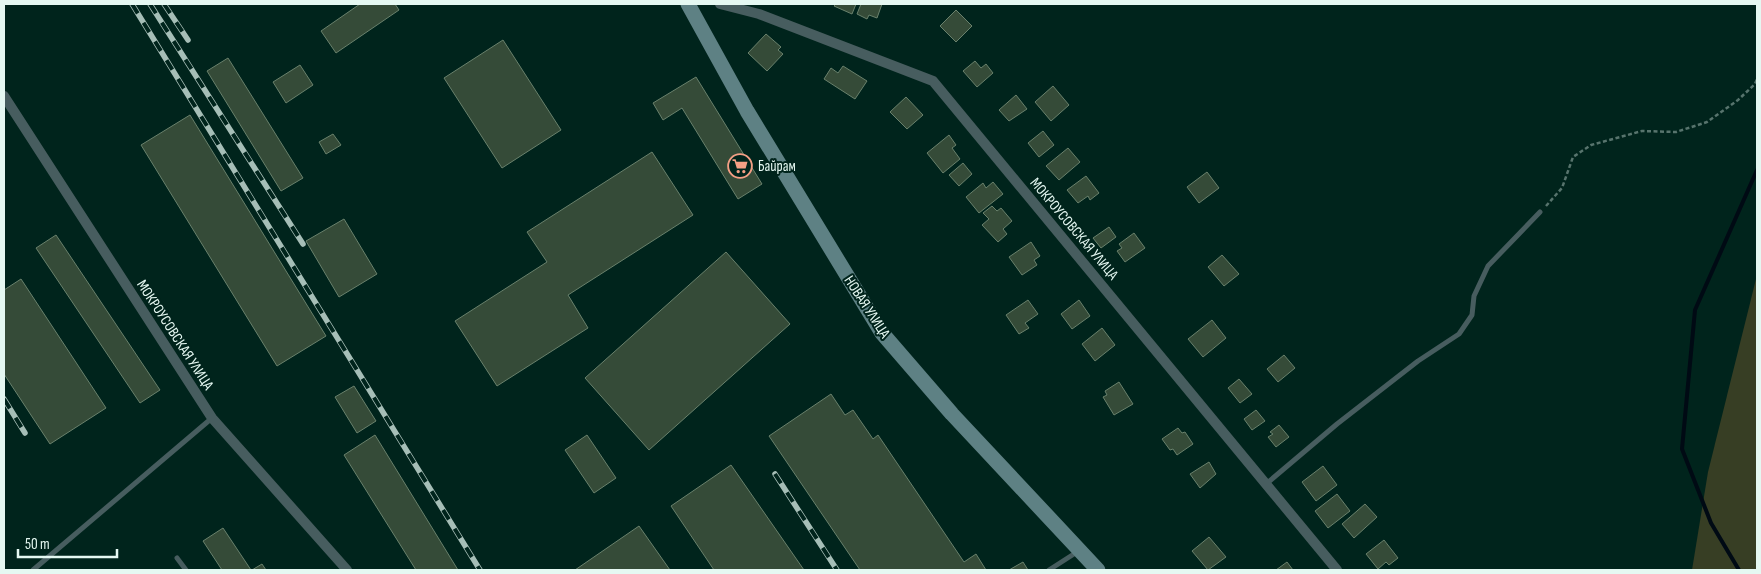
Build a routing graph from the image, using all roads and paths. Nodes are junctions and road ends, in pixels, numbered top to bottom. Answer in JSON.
{"nodes":[{"id":1,"x":688,"y":4,"type":"edge"},
{"id":2,"x":720,"y":4,"type":"edge"},
{"id":3,"x":1757,"y":79,"type":"edge"},
{"id":4,"x":4,"y":96,"type":"edge"},
{"id":5,"x":1540,"y":212,"type":"joint"},
{"id":6,"x":212,"y":418,"type":"junction"},
{"id":7,"x":1266,"y":484,"type":"junction"},
{"id":8,"x":1079,"y":550,"type":"junction"},
{"id":9,"x":177,"y":558,"type":"dead end"},
{"id":10,"x":33,"y":570,"type":"edge"},
{"id":11,"x":186,"y":570,"type":"edge"},
{"id":12,"x":347,"y":570,"type":"edge"},
{"id":13,"x":1049,"y":570,"type":"edge"},
{"id":14,"x":1098,"y":570,"type":"edge"},
{"id":15,"x":1336,"y":570,"type":"edge"}],
"edges":[{"from":1,"to":8,"type":"main road","name":"НОВАЯ УЛИЦА"},
{"from":2,"to":7,"type":"street","name":"МОКРОУСОВСКАЯ УЛИЦА"},
{"from":3,"to":5,"type":"path"},
{"from":4,"to":6,"type":"street","name":"МОКРОУСОВСКАЯ УЛИЦА"},
{"from":5,"to":7,"type":"lane"},
{"from":6,"to":10,"type":"lane"},
{"from":6,"to":12,"type":"street","name":"МОКРОУСОВСКАЯ УЛИЦА"},
{"from":7,"to":15,"type":"street","name":"МОКРОУСОВСКАЯ УЛИЦА"},
{"from":8,"to":13,"type":"lane"},
{"from":8,"to":14,"type":"main road","name":"НОВАЯ УЛИЦА"},
{"from":9,"to":11,"type":"lane"}]}
